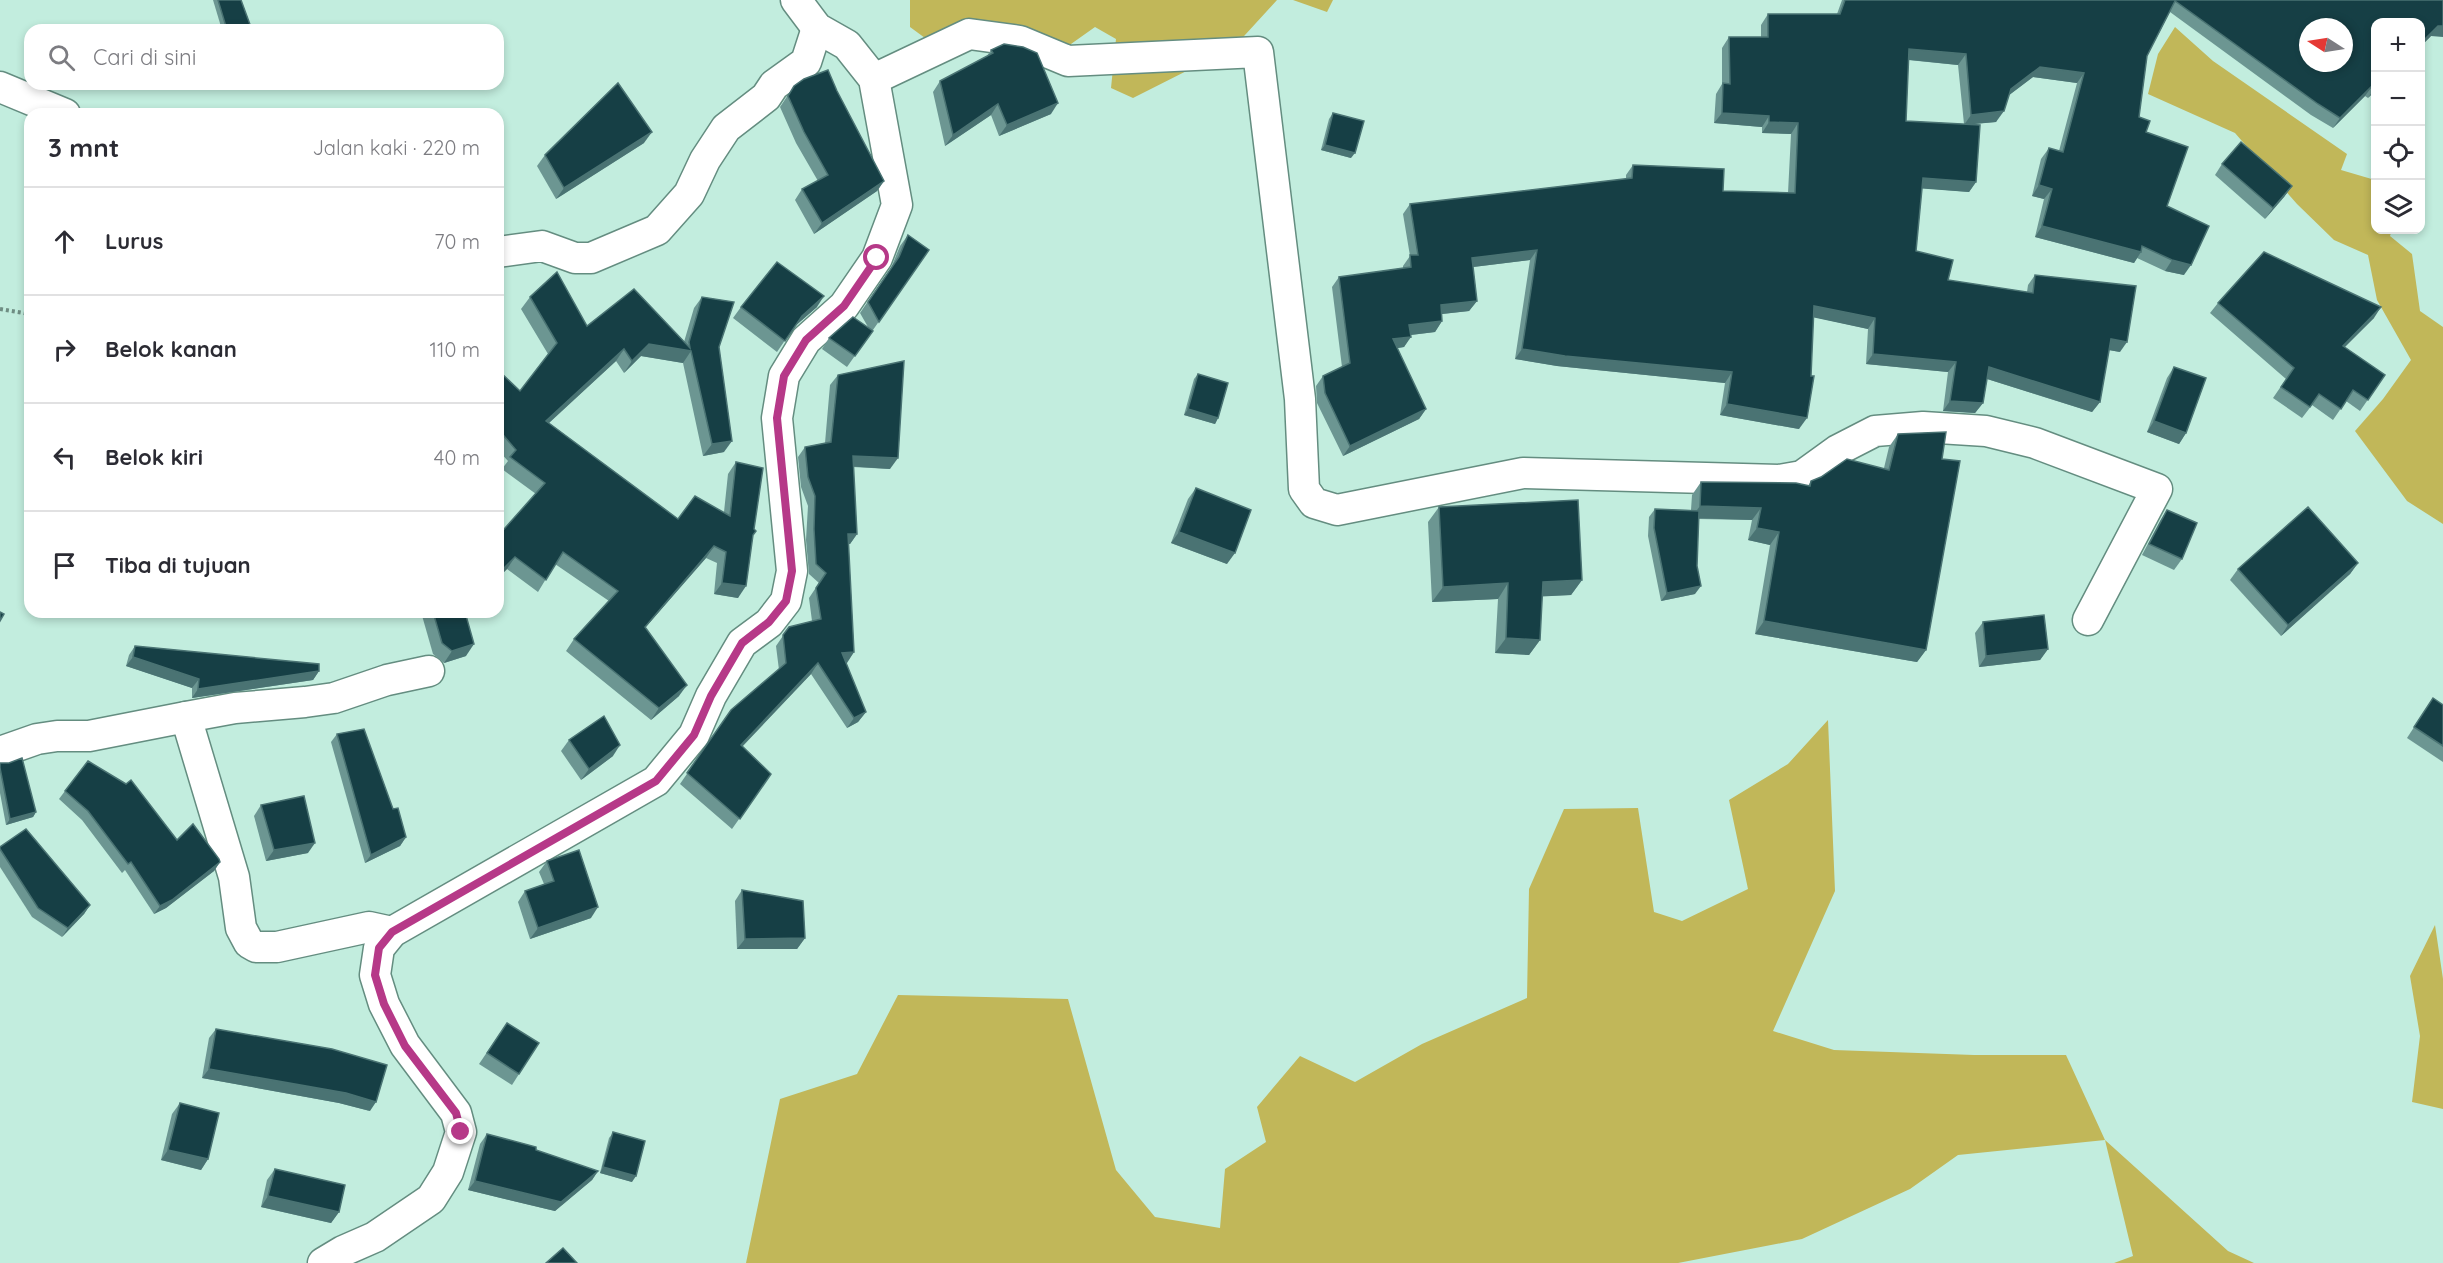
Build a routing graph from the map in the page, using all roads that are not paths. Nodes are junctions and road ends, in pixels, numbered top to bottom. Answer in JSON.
{"nodes":[{"id":1,"x":796,"y":0,"type":"edge"},
{"id":2,"x":817,"y":28,"type":"junction"},
{"id":3,"x":874,"y":79,"type":"junction"},
{"id":4,"x":0,"y":87,"type":"edge"},
{"id":5,"x":51,"y":108,"type":"edge"},
{"id":6,"x":504,"y":251,"type":"edge"},
{"id":7,"x":2088,"y":620,"type":"dead end"},
{"id":8,"x":429,"y":671,"type":"dead end"},
{"id":9,"x":186,"y":717,"type":"junction"},
{"id":10,"x":0,"y":752,"type":"edge"},
{"id":11,"x":392,"y":932,"type":"junction"},
{"id":12,"x":323,"y":1263,"type":"edge"}],
"edges":[{"from":1,"to":2,"type":"street"},
{"from":2,"to":3,"type":"street"},
{"from":2,"to":6,"type":"street"},
{"from":3,"to":7,"type":"street"},
{"from":3,"to":11,"type":"street"},
{"from":4,"to":5,"type":"street"},
{"from":8,"to":9,"type":"street"},
{"from":9,"to":10,"type":"street"},
{"from":9,"to":11,"type":"street"},
{"from":11,"to":12,"type":"street"}]}
